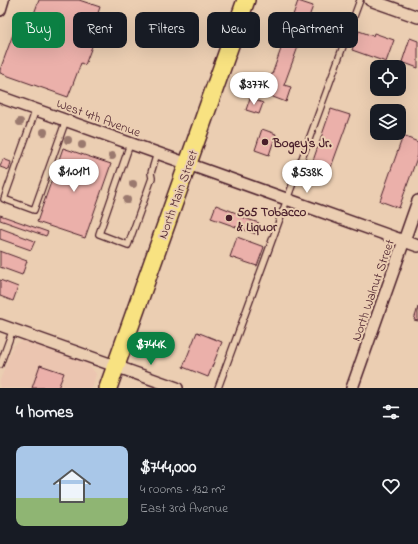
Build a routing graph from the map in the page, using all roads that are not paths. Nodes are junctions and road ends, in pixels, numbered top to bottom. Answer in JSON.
{"nodes":[{"id":1,"x":3,"y":0,"type":"edge"},
{"id":2,"x":246,"y":0,"type":"edge"},
{"id":3,"x":360,"y":0,"type":"edge"},
{"id":4,"x":370,"y":0,"type":"edge"},
{"id":5,"x":0,"y":10,"type":"edge"},
{"id":6,"x":418,"y":17,"type":"edge"},
{"id":7,"x":0,"y":96,"type":"edge"},
{"id":8,"x":36,"y":110,"type":"junction"},
{"id":9,"x":66,"y":120,"type":"junction"},
{"id":10,"x":130,"y":144,"type":"junction"},
{"id":11,"x":158,"y":153,"type":"junction"},
{"id":12,"x":188,"y":164,"type":"junction"},
{"id":13,"x":287,"y":200,"type":"junction"},
{"id":14,"x":418,"y":201,"type":"edge"},
{"id":15,"x":404,"y":241,"type":"junction"},
{"id":16,"x":418,"y":246,"type":"edge"},
{"id":17,"x":0,"y":325,"type":"edge"},
{"id":18,"x":13,"y":329,"type":"junction"},
{"id":19,"x":0,"y":365,"type":"edge"},
{"id":20,"x":116,"y":366,"type":"junction"},
{"id":21,"x":108,"y":388,"type":"edge"},
{"id":22,"x":177,"y":388,"type":"edge"},
{"id":23,"x":218,"y":388,"type":"edge"},
{"id":24,"x":352,"y":388,"type":"edge"}],
"edges":[{"from":1,"to":5,"type":"street"},
{"from":2,"to":12,"type":"main road","name":"North Main Street"},
{"from":3,"to":13,"type":"lane"},
{"from":4,"to":6,"type":"street"},
{"from":7,"to":8,"type":"street","name":"West 4th Avenue"},
{"from":8,"to":9,"type":"street","name":"West 4th Avenue"},
{"from":8,"to":9,"type":"lane"},
{"from":9,"to":10,"type":"street","name":"West 4th Avenue"},
{"from":10,"to":11,"type":"street","name":"West 4th Avenue"},
{"from":10,"to":11,"type":"lane"},
{"from":11,"to":12,"type":"street","name":"West 4th Avenue"},
{"from":12,"to":13,"type":"street","name":"West 4th Avenue"},
{"from":12,"to":20,"type":"main road","name":"North Main Street"},
{"from":13,"to":15,"type":"street","name":"West 4th Avenue"},
{"from":13,"to":23,"type":"lane"},
{"from":14,"to":15,"type":"street","name":"North Walnut Street"},
{"from":15,"to":16,"type":"street","name":"West 4th Avenue"},
{"from":15,"to":24,"type":"street","name":"North Walnut Street"},
{"from":17,"to":18,"type":"street"},
{"from":18,"to":19,"type":"lane"},
{"from":18,"to":20,"type":"street"},
{"from":20,"to":21,"type":"main road","name":"North Main Street"},
{"from":20,"to":22,"type":"street"}]}
